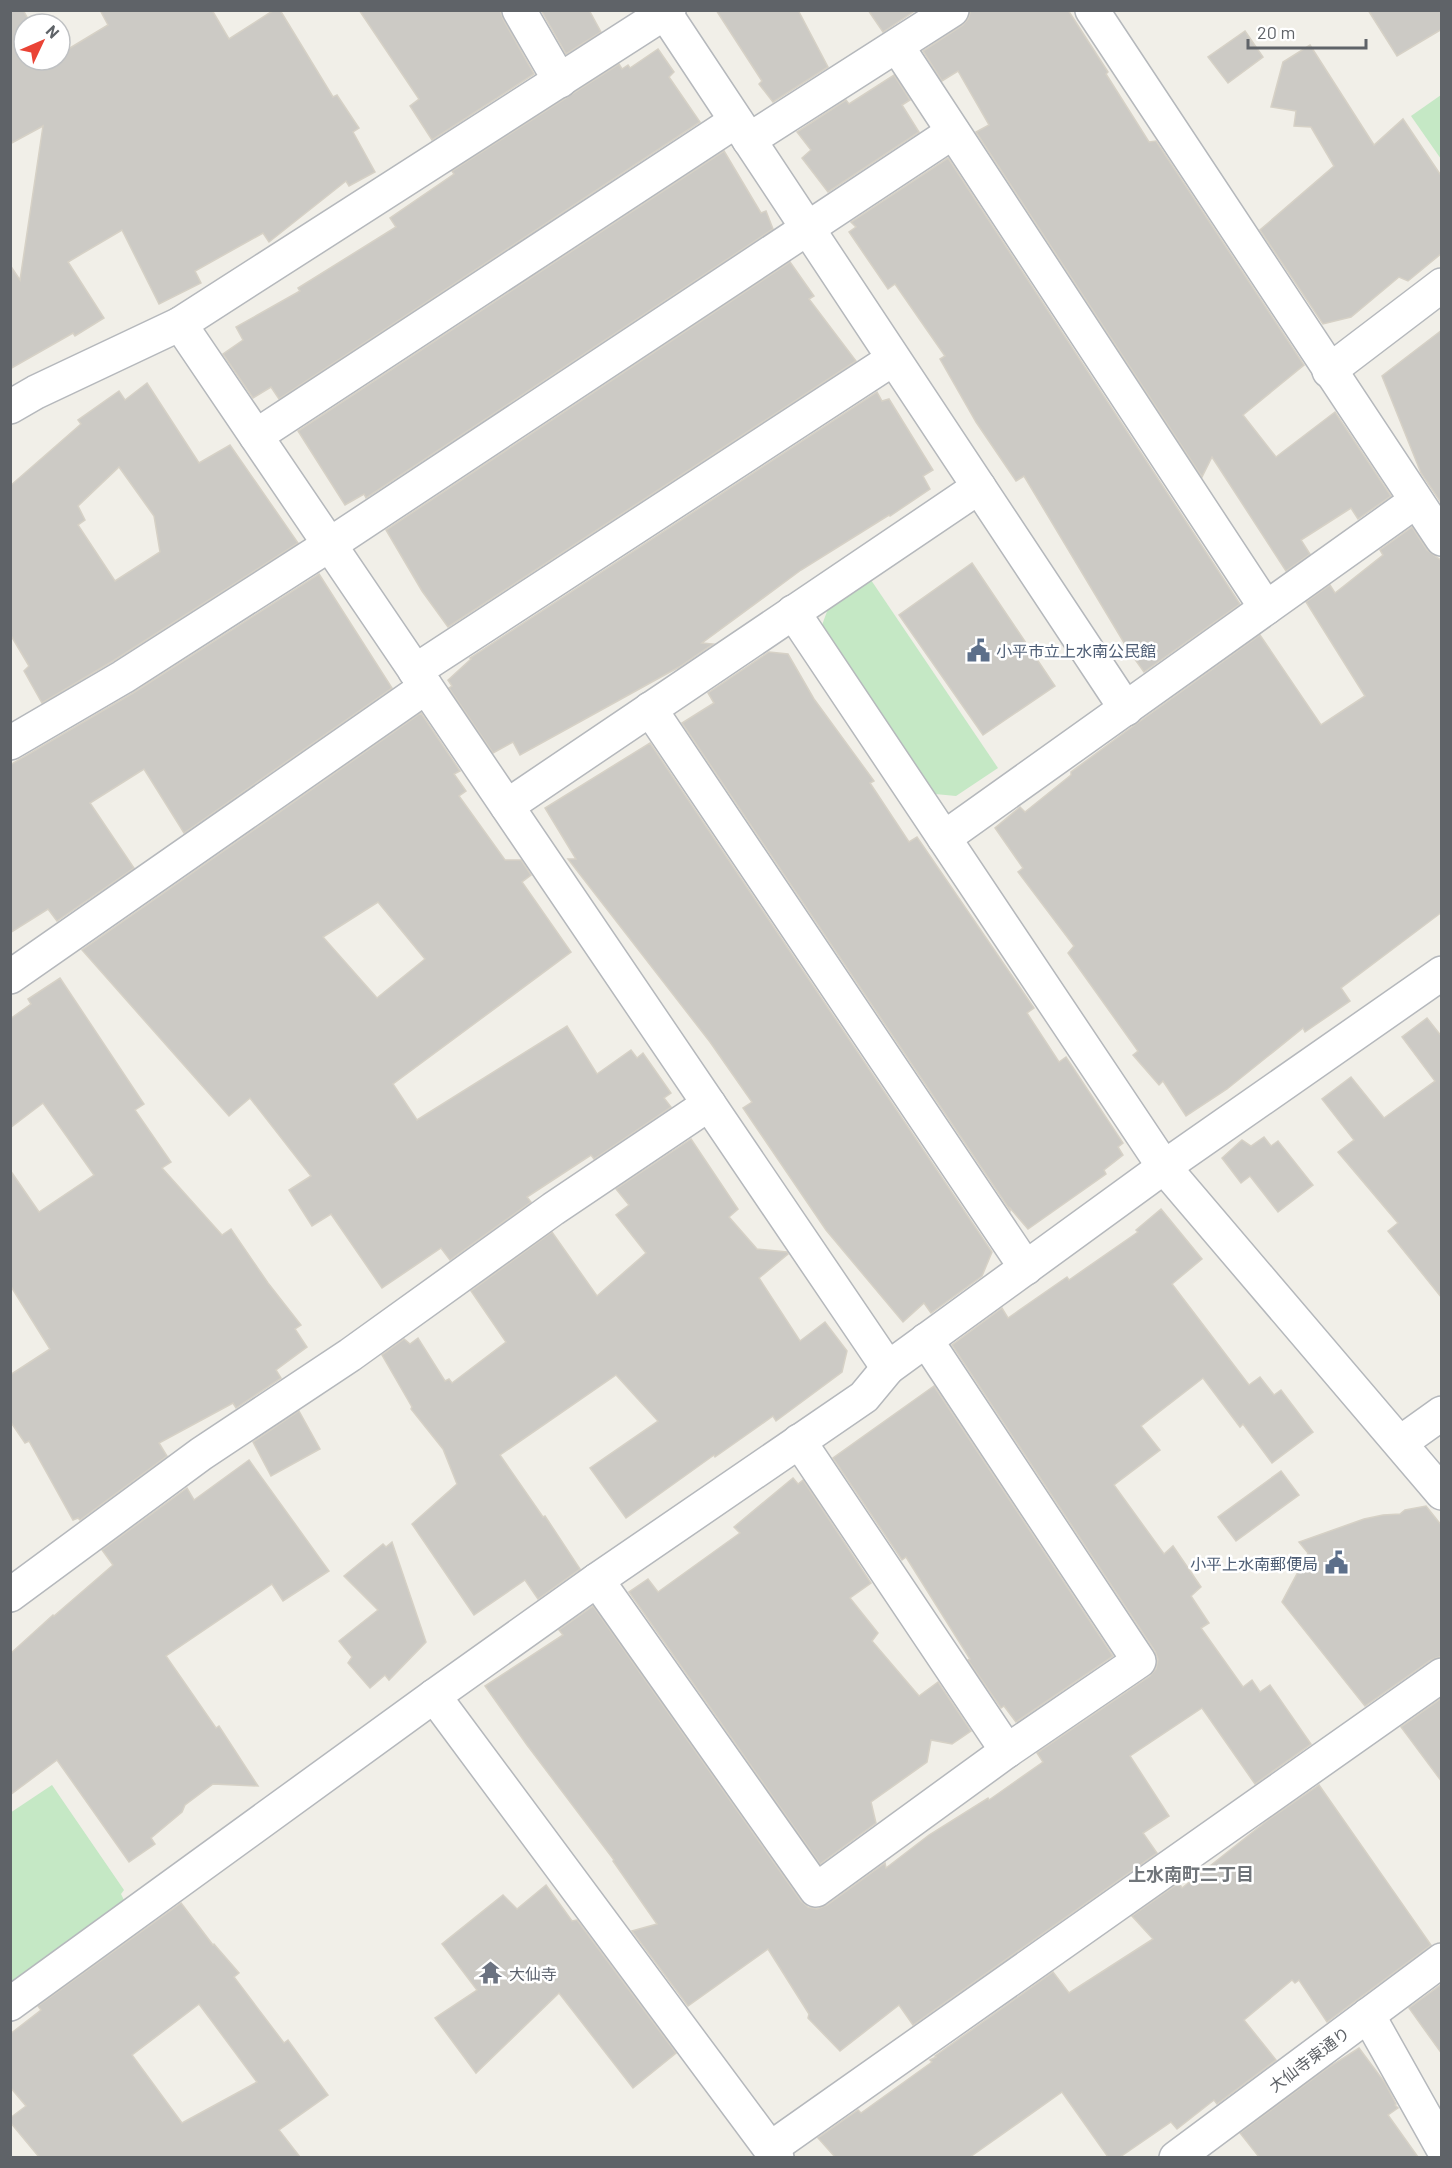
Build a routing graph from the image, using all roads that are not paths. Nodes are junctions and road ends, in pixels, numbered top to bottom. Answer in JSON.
{"nodes":[{"id":1,"x":519,"y":10,"type":"edge"},
{"id":2,"x":952,"y":10,"type":"edge"},
{"id":3,"x":1092,"y":10,"type":"edge"},
{"id":4,"x":667,"y":12,"type":"edge"},
{"id":5,"x":897,"y":46,"type":"junction"},
{"id":6,"x":560,"y":81,"type":"junction"},
{"id":7,"x":743,"y":131,"type":"junction"},
{"id":8,"x":953,"y":132,"type":"junction"},
{"id":9,"x":807,"y":228,"type":"junction"},
{"id":10,"x":1442,"y":285,"type":"edge"},
{"id":11,"x":180,"y":324,"type":"junction"},
{"id":12,"x":893,"y":359,"type":"junction"},
{"id":13,"x":1329,"y":370,"type":"junction"},
{"id":14,"x":10,"y":407,"type":"edge"},
{"id":15,"x":256,"y":436,"type":"junction"},
{"id":16,"x":979,"y":487,"type":"junction"},
{"id":17,"x":1416,"y":501,"type":"junction"},
{"id":18,"x":1442,"y":539,"type":"edge"},
{"id":19,"x":329,"y":545,"type":"junction"},
{"id":20,"x":1266,"y":608,"type":"junction"},
{"id":21,"x":793,"y":612,"type":"junction"},
{"id":22,"x":421,"y":679,"type":"junction"},
{"id":23,"x":650,"y":709,"type":"junction"},
{"id":24,"x":1126,"y":709,"type":"junction"},
{"id":25,"x":10,"y":742,"type":"edge"},
{"id":26,"x":507,"y":806,"type":"junction"},
{"id":27,"x":944,"y":838,"type":"junction"},
{"id":28,"x":1442,"y":973,"type":"edge"},
{"id":29,"x":10,"y":977,"type":"edge"},
{"id":30,"x":709,"y":1104,"type":"junction"},
{"id":31,"x":1164,"y":1167,"type":"junction"},
{"id":32,"x":1026,"y":1268,"type":"junction"},
{"id":33,"x":926,"y":1340,"type":"junction"},
{"id":34,"x":888,"y":1368,"type":"junction"},
{"id":35,"x":1442,"y":1413,"type":"edge"},
{"id":36,"x":799,"y":1441,"type":"junction"},
{"id":37,"x":1400,"y":1443,"type":"junction"},
{"id":38,"x":1442,"y":1493,"type":"edge"},
{"id":39,"x":597,"y":1580,"type":"junction"},
{"id":40,"x":10,"y":1595,"type":"edge"},
{"id":41,"x":1442,"y":1675,"type":"edge"},
{"id":42,"x":434,"y":1696,"type":"junction"},
{"id":43,"x":1007,"y":1751,"type":"junction"},
{"id":44,"x":1442,"y":1960,"type":"edge"},
{"id":45,"x":10,"y":2004,"type":"edge"},
{"id":46,"x":1368,"y":2015,"type":"junction"},
{"id":47,"x":1210,"y":2147,"type":"edge"},
{"id":48,"x":1442,"y":2147,"type":"edge"},
{"id":49,"x":774,"y":2153,"type":"edge"},
{"id":50,"x":1176,"y":2157,"type":"edge"}],
"edges":[{"from":1,"to":6,"type":"street"},
{"from":2,"to":5,"type":"street"},
{"from":3,"to":13,"type":"street"},
{"from":4,"to":6,"type":"street"},
{"from":4,"to":7,"type":"street"},
{"from":5,"to":7,"type":"street"},
{"from":5,"to":8,"type":"street"},
{"from":6,"to":11,"type":"street"},
{"from":7,"to":9,"type":"street"},
{"from":7,"to":15,"type":"street"},
{"from":8,"to":9,"type":"street"},
{"from":8,"to":20,"type":"street"},
{"from":9,"to":12,"type":"street"},
{"from":9,"to":19,"type":"street"},
{"from":10,"to":13,"type":"street"},
{"from":11,"to":14,"type":"street"},
{"from":11,"to":15,"type":"street"},
{"from":12,"to":16,"type":"street"},
{"from":12,"to":22,"type":"street"},
{"from":13,"to":17,"type":"street"},
{"from":15,"to":19,"type":"street"},
{"from":16,"to":21,"type":"street"},
{"from":16,"to":24,"type":"street"},
{"from":17,"to":18,"type":"street"},
{"from":17,"to":20,"type":"street"},
{"from":19,"to":22,"type":"street"},
{"from":19,"to":25,"type":"street"},
{"from":20,"to":24,"type":"street"},
{"from":21,"to":23,"type":"street"},
{"from":21,"to":27,"type":"street"},
{"from":22,"to":26,"type":"street"},
{"from":22,"to":29,"type":"street"},
{"from":23,"to":26,"type":"street"},
{"from":23,"to":32,"type":"street"},
{"from":24,"to":27,"type":"street"},
{"from":26,"to":30,"type":"street"},
{"from":27,"to":31,"type":"street"},
{"from":28,"to":31,"type":"street"},
{"from":30,"to":34,"type":"street"},
{"from":30,"to":40,"type":"street"},
{"from":31,"to":32,"type":"street"},
{"from":31,"to":37,"type":"street"},
{"from":32,"to":33,"type":"street"},
{"from":33,"to":34,"type":"street"},
{"from":33,"to":43,"type":"street"},
{"from":34,"to":36,"type":"street"},
{"from":35,"to":37,"type":"street"},
{"from":36,"to":39,"type":"street"},
{"from":36,"to":43,"type":"street"},
{"from":37,"to":38,"type":"street"},
{"from":39,"to":42,"type":"street"},
{"from":39,"to":43,"type":"street"},
{"from":41,"to":49,"type":"street"},
{"from":42,"to":45,"type":"street"},
{"from":42,"to":49,"type":"street"},
{"from":44,"to":46,"type":"street","name":"大仙寺東通り"},
{"from":46,"to":47,"type":"street","name":"大仙寺東通り"},
{"from":46,"to":48,"type":"street"},
{"from":47,"to":50,"type":"street","name":"大仙寺東通り"}]}
